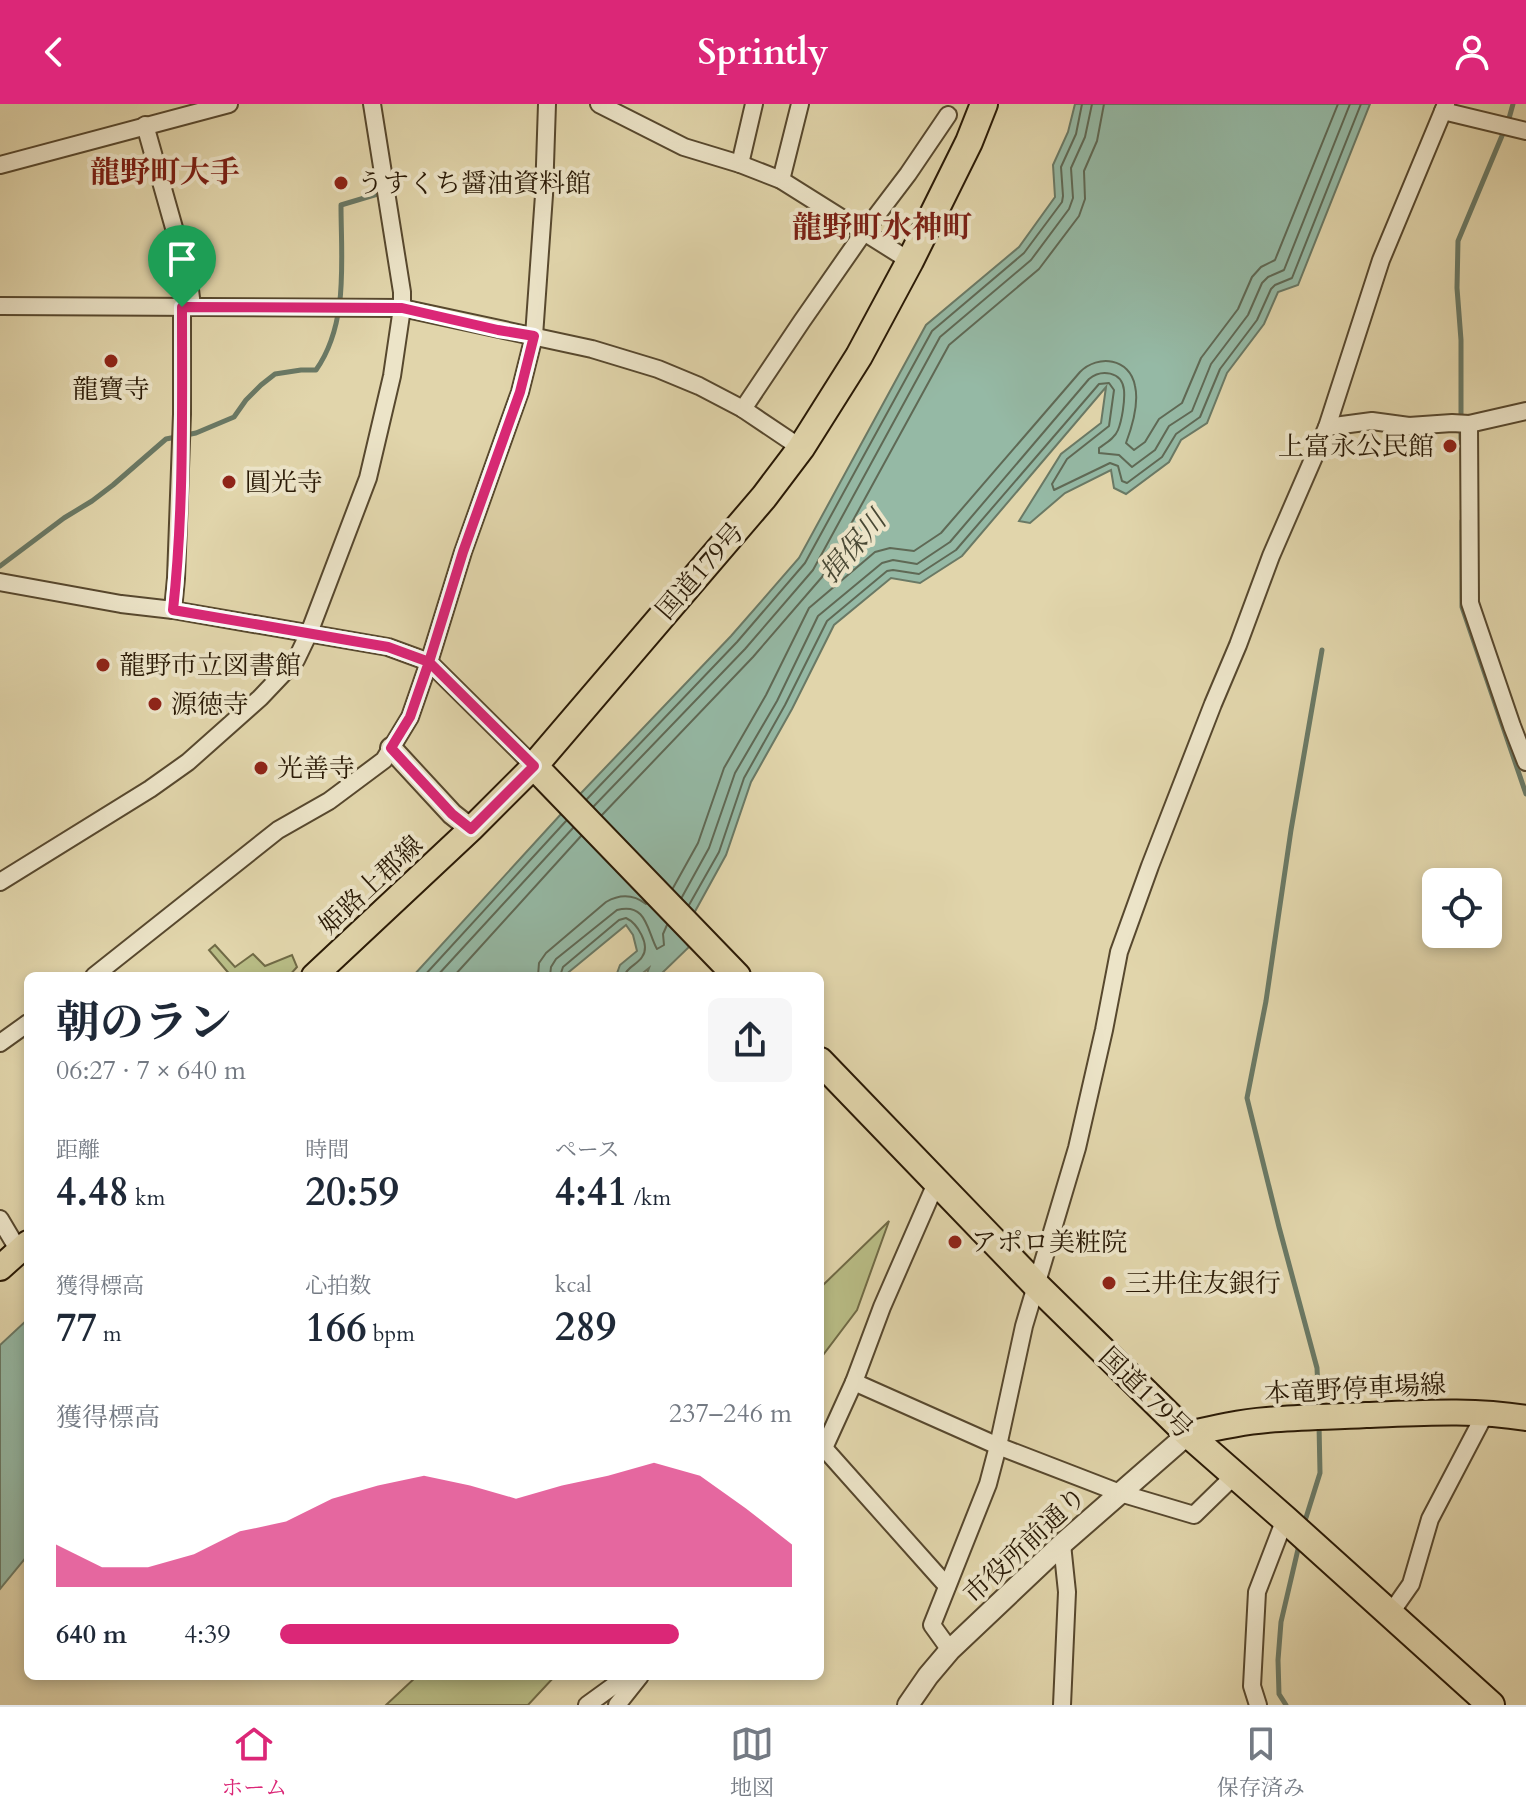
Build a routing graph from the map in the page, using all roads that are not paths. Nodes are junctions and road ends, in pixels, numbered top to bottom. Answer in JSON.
{"nodes":[{"id":1,"x":229,"y":104,"type":"edge"},
{"id":2,"x":372,"y":104,"type":"edge"},
{"id":3,"x":547,"y":104,"type":"edge"},
{"id":4,"x":599,"y":104,"type":"edge"},
{"id":5,"x":754,"y":104,"type":"edge"},
{"id":6,"x":800,"y":104,"type":"edge"},
{"id":7,"x":984,"y":104,"type":"edge"},
{"id":8,"x":1445,"y":108,"type":"edge"},
{"id":9,"x":948,"y":115,"type":"dead end"},
{"id":10,"x":145,"y":125,"type":"junction"},
{"id":11,"x":1522,"y":130,"type":"edge"},
{"id":12,"x":740,"y":164,"type":"junction"},
{"id":13,"x":0,"y":165,"type":"edge"},
{"id":14,"x":781,"y":180,"type":"junction"},
{"id":15,"x":864,"y":232,"type":"junction"},
{"id":16,"x":910,"y":261,"type":"junction"},
{"id":17,"x":0,"y":306,"type":"edge"},
{"id":18,"x":187,"y":307,"type":"junction"},
{"id":19,"x":402,"y":308,"type":"junction"},
{"id":20,"x":534,"y":336,"type":"junction"},
{"id":21,"x":743,"y":409,"type":"junction"},
{"id":22,"x":1526,"y":411,"type":"edge"},
{"id":23,"x":1469,"y":424,"type":"junction"},
{"id":24,"x":1327,"y":427,"type":"junction"},
{"id":25,"x":801,"y":448,"type":"junction"},
{"id":26,"x":0,"y":582,"type":"edge"},
{"id":27,"x":173,"y":610,"type":"junction"},
{"id":28,"x":309,"y":633,"type":"junction"},
{"id":29,"x":429,"y":662,"type":"junction"},
{"id":30,"x":391,"y":748,"type":"junction"},
{"id":31,"x":1526,"y":762,"type":"edge"},
{"id":32,"x":534,"y":766,"type":"junction"},
{"id":33,"x":471,"y":829,"type":"junction"},
{"id":34,"x":0,"y":882,"type":"edge"},
{"id":35,"x":99,"y":972,"type":"edge"},
{"id":36,"x":318,"y":972,"type":"edge"},
{"id":37,"x":733,"y":972,"type":"edge"},
{"id":38,"x":24,"y":1026,"type":"edge"},
{"id":39,"x":0,"y":1043,"type":"edge"},
{"id":40,"x":824,"y":1065,"type":"edge"},
{"id":41,"x":934,"y":1179,"type":"junction"},
{"id":42,"x":0,"y":1219,"type":"edge"},
{"id":43,"x":24,"y":1247,"type":"edge"},
{"id":44,"x":0,"y":1268,"type":"edge"},
{"id":45,"x":1037,"y":1286,"type":"junction"},
{"id":46,"x":854,"y":1382,"type":"junction"},
{"id":47,"x":1485,"y":1414,"type":"junction"},
{"id":48,"x":1526,"y":1418,"type":"edge"},
{"id":49,"x":1188,"y":1434,"type":"junction"},
{"id":50,"x":824,"y":1446,"type":"edge"},
{"id":51,"x":998,"y":1446,"type":"junction"},
{"id":52,"x":824,"y":1452,"type":"edge"},
{"id":53,"x":1235,"y":1475,"type":"junction"},
{"id":54,"x":1120,"y":1493,"type":"junction"},
{"id":55,"x":1285,"y":1519,"type":"junction"},
{"id":56,"x":1062,"y":1544,"type":"junction"},
{"id":57,"x":947,"y":1586,"type":"junction"},
{"id":58,"x":1390,"y":1614,"type":"junction"},
{"id":59,"x":950,"y":1650,"type":"junction"},
{"id":60,"x":621,"y":1680,"type":"edge"},
{"id":61,"x":637,"y":1680,"type":"edge"},
{"id":62,"x":587,"y":1705,"type":"edge"},
{"id":63,"x":617,"y":1705,"type":"edge"},
{"id":64,"x":908,"y":1705,"type":"edge"},
{"id":65,"x":1062,"y":1705,"type":"edge"},
{"id":66,"x":1258,"y":1705,"type":"edge"},
{"id":67,"x":1491,"y":1705,"type":"edge"}],
"edges":[{"from":1,"to":10,"type":"street"},
{"from":2,"to":19,"type":"street"},
{"from":3,"to":20,"type":"street"},
{"from":4,"to":12,"type":"street"},
{"from":5,"to":12,"type":"street"},
{"from":6,"to":14,"type":"street"},
{"from":7,"to":16,"type":"highway","name":"国道179号"},
{"from":8,"to":11,"type":"street"},
{"from":8,"to":24,"type":"street"},
{"from":9,"to":15,"type":"street"},
{"from":10,"to":13,"type":"street"},
{"from":10,"to":18,"type":"street"},
{"from":12,"to":14,"type":"street"},
{"from":14,"to":15,"type":"street"},
{"from":15,"to":16,"type":"street"},
{"from":15,"to":21,"type":"street"},
{"from":16,"to":25,"type":"highway","name":"国道179号"},
{"from":17,"to":18,"type":"street"},
{"from":18,"to":19,"type":"street"},
{"from":18,"to":27,"type":"street"},
{"from":19,"to":20,"type":"street"},
{"from":19,"to":28,"type":"street"},
{"from":20,"to":21,"type":"street"},
{"from":20,"to":29,"type":"street"},
{"from":21,"to":25,"type":"street"},
{"from":22,"to":23,"type":"street"},
{"from":23,"to":24,"type":"street"},
{"from":23,"to":31,"type":"street"},
{"from":24,"to":45,"type":"street"},
{"from":25,"to":32,"type":"highway","name":"国道179号"},
{"from":26,"to":27,"type":"street"},
{"from":27,"to":28,"type":"street"},
{"from":28,"to":29,"type":"street"},
{"from":28,"to":34,"type":"street"},
{"from":29,"to":30,"type":"street"},
{"from":29,"to":32,"type":"street"},
{"from":30,"to":33,"type":"street"},
{"from":30,"to":35,"type":"street"},
{"from":32,"to":33,"type":"main road","name":"姫路上郡線"},
{"from":32,"to":37,"type":"highway"},
{"from":33,"to":36,"type":"main road","name":"姫路上郡線"},
{"from":38,"to":39,"type":"street"},
{"from":40,"to":41,"type":"highway","name":"国道179号"},
{"from":41,"to":45,"type":"highway","name":"国道179号"},
{"from":41,"to":46,"type":"street"},
{"from":42,"to":43,"type":"street"},
{"from":43,"to":44,"type":"main road"},
{"from":45,"to":49,"type":"highway","name":"国道179号"},
{"from":45,"to":51,"type":"street"},
{"from":46,"to":50,"type":"street"},
{"from":46,"to":51,"type":"street"},
{"from":47,"to":48,"type":"main road","name":"本竜野停車場線"},
{"from":47,"to":49,"type":"main road","name":"本竜野停車場線"},
{"from":47,"to":58,"type":"street"},
{"from":49,"to":53,"type":"highway","name":"国道179号"},
{"from":49,"to":54,"type":"street","name":"市役所前通り"},
{"from":51,"to":54,"type":"street"},
{"from":51,"to":57,"type":"street"},
{"from":52,"to":57,"type":"street"},
{"from":53,"to":54,"type":"street"},
{"from":53,"to":55,"type":"highway","name":"国道179号"},
{"from":54,"to":56,"type":"street","name":"市役所前通り"},
{"from":55,"to":58,"type":"highway","name":"国道179号"},
{"from":55,"to":66,"type":"street"},
{"from":56,"to":59,"type":"street","name":"市役所前通り"},
{"from":56,"to":65,"type":"street"},
{"from":57,"to":59,"type":"street"},
{"from":58,"to":67,"type":"highway","name":"国道179号"},
{"from":59,"to":64,"type":"street","name":"市役所前通り"},
{"from":60,"to":62,"type":"street"},
{"from":61,"to":63,"type":"street"}]}
